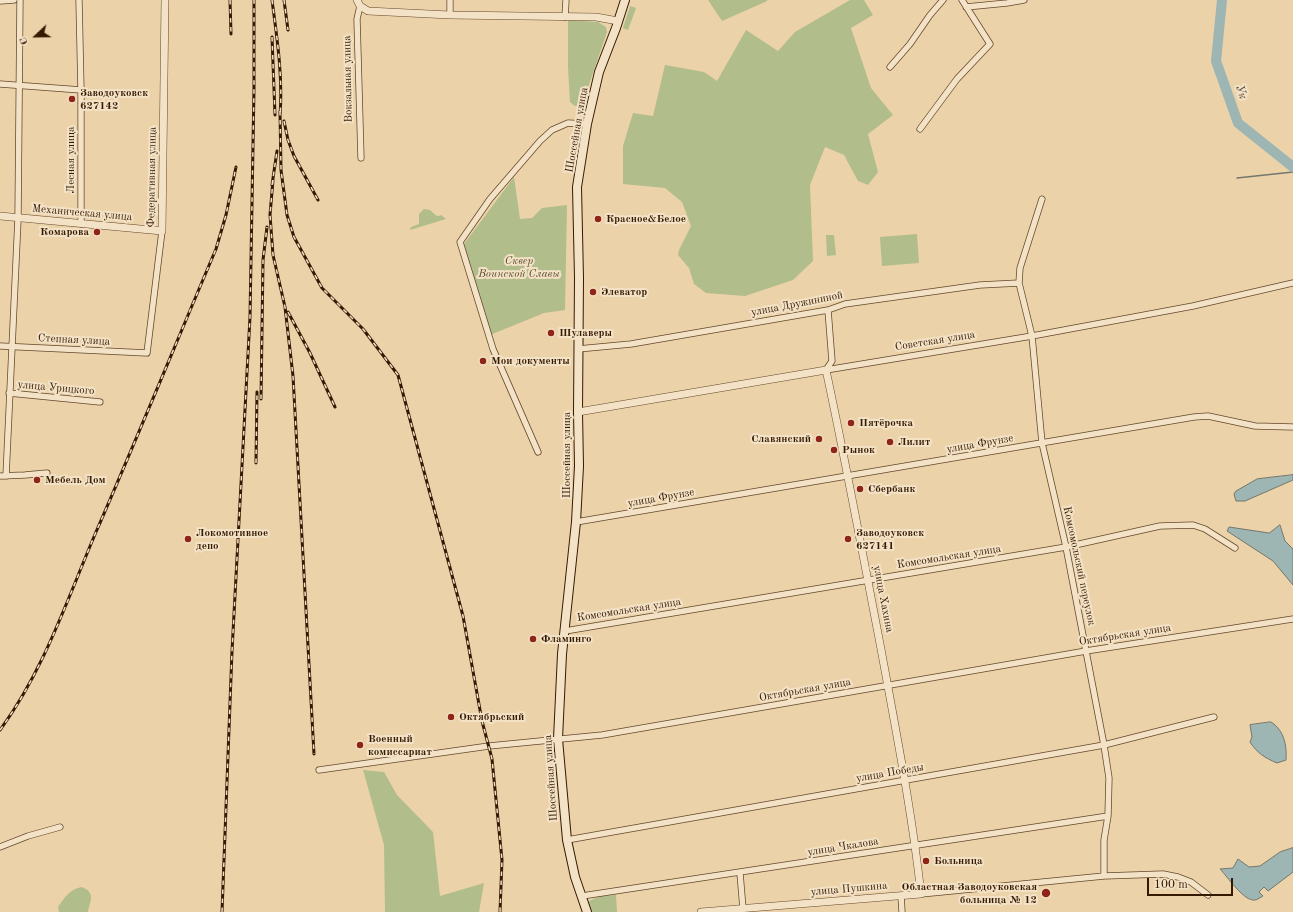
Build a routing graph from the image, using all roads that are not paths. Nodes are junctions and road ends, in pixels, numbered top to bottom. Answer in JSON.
{"nodes":[{"id":1,"x":14,"y":0,"type":"edge"},
{"id":2,"x":20,"y":0,"type":"edge"},
{"id":3,"x":79,"y":0,"type":"edge"},
{"id":4,"x":165,"y":0,"type":"edge"},
{"id":5,"x":450,"y":0,"type":"edge"},
{"id":6,"x":566,"y":0,"type":"edge"},
{"id":7,"x":625,"y":0,"type":"edge"},
{"id":8,"x":943,"y":0,"type":"edge"},
{"id":9,"x":962,"y":0,"type":"edge"},
{"id":10,"x":1024,"y":0,"type":"edge"},
{"id":11,"x":0,"y":1,"type":"edge"},
{"id":12,"x":358,"y":3,"type":"edge"},
{"id":13,"x":966,"y":7,"type":"junction"},
{"id":14,"x":450,"y":15,"type":"junction"},
{"id":15,"x":565,"y":17,"type":"junction"},
{"id":16,"x":618,"y":21,"type":"junction"},
{"id":17,"x":890,"y":67,"type":"dead end"},
{"id":18,"x":0,"y":84,"type":"edge"},
{"id":19,"x":18,"y":86,"type":"junction"},
{"id":20,"x":81,"y":90,"type":"junction"},
{"id":21,"x":587,"y":124,"type":"junction"},
{"id":22,"x":920,"y":129,"type":"dead end"},
{"id":23,"x":361,"y":158,"type":"dead end"},
{"id":24,"x":1042,"y":198,"type":"dead end"},
{"id":25,"x":0,"y":216,"type":"edge"},
{"id":26,"x":18,"y":219,"type":"junction"},
{"id":27,"x":81,"y":224,"type":"junction"},
{"id":28,"x":162,"y":231,"type":"junction"},
{"id":29,"x":1293,"y":282,"type":"edge"},
{"id":30,"x":1019,"y":284,"type":"junction"},
{"id":31,"x":828,"y":310,"type":"junction"},
{"id":32,"x":1032,"y":336,"type":"junction"},
{"id":33,"x":0,"y":346,"type":"edge"},
{"id":34,"x":12,"y":347,"type":"junction"},
{"id":35,"x":578,"y":349,"type":"junction"},
{"id":36,"x":147,"y":353,"type":"joint"},
{"id":37,"x":826,"y":370,"type":"junction"},
{"id":38,"x":9,"y":393,"type":"junction"},
{"id":39,"x":100,"y":402,"type":"dead end"},
{"id":40,"x":578,"y":412,"type":"junction"},
{"id":41,"x":1293,"y":427,"type":"edge"},
{"id":42,"x":1042,"y":443,"type":"junction"},
{"id":43,"x":538,"y":452,"type":"dead end"},
{"id":44,"x":47,"y":473,"type":"dead end"},
{"id":45,"x":3,"y":476,"type":"edge"},
{"id":46,"x":849,"y":476,"type":"junction"},
{"id":47,"x":576,"y":522,"type":"junction"},
{"id":48,"x":1066,"y":547,"type":"junction"},
{"id":49,"x":1235,"y":548,"type":"dead end"},
{"id":50,"x":868,"y":580,"type":"junction"},
{"id":51,"x":1293,"y":619,"type":"edge"},
{"id":52,"x":565,"y":631,"type":"junction"},
{"id":53,"x":1086,"y":651,"type":"junction"},
{"id":54,"x":888,"y":686,"type":"junction"},
{"id":55,"x":1214,"y":717,"type":"dead end"},
{"id":56,"x":558,"y":739,"type":"junction"},
{"id":57,"x":1104,"y":745,"type":"junction"},
{"id":58,"x":319,"y":770,"type":"dead end"},
{"id":59,"x":905,"y":781,"type":"junction"},
{"id":60,"x":1108,"y":816,"type":"junction"},
{"id":61,"x":60,"y":827,"type":"dead end"},
{"id":62,"x":567,"y":840,"type":"junction"},
{"id":63,"x":915,"y":845,"type":"junction"},
{"id":64,"x":0,"y":847,"type":"edge"},
{"id":65,"x":740,"y":873,"type":"junction"},
{"id":66,"x":1104,"y":876,"type":"junction"},
{"id":67,"x":921,"y":894,"type":"junction"},
{"id":68,"x":1208,"y":895,"type":"dead end"},
{"id":69,"x":582,"y":896,"type":"junction"},
{"id":70,"x":901,"y":896,"type":"junction"},
{"id":71,"x":743,"y":909,"type":"junction"},
{"id":72,"x":587,"y":912,"type":"edge"},
{"id":73,"x":701,"y":912,"type":"edge"},
{"id":74,"x":902,"y":912,"type":"edge"}],
"edges":[{"from":1,"to":11,"type":"street"},
{"from":2,"to":19,"type":"street"},
{"from":3,"to":20,"type":"street","name":"Лесная улица"},
{"from":4,"to":28,"type":"street","name":"Федеративная улица"},
{"from":5,"to":14,"type":"street"},
{"from":6,"to":15,"type":"street"},
{"from":7,"to":16,"type":"main road","name":"Шоссейная улица"},
{"from":8,"to":17,"type":"street"},
{"from":9,"to":13,"type":"street"},
{"from":10,"to":13,"type":"street"},
{"from":12,"to":14,"type":"street"},
{"from":12,"to":23,"type":"street","name":"Вокзальная улица"},
{"from":13,"to":22,"type":"street"},
{"from":14,"to":15,"type":"street"},
{"from":15,"to":16,"type":"street"},
{"from":16,"to":21,"type":"main road","name":"Шоссейная улица"},
{"from":18,"to":19,"type":"street"},
{"from":19,"to":20,"type":"street"},
{"from":19,"to":26,"type":"street"},
{"from":20,"to":27,"type":"street","name":"Лесная улица"},
{"from":21,"to":35,"type":"main road","name":"Шоссейная улица"},
{"from":21,"to":43,"type":"street"},
{"from":24,"to":30,"type":"street"},
{"from":25,"to":26,"type":"street","name":"Механическая улица"},
{"from":26,"to":27,"type":"street","name":"Механическая улица"},
{"from":26,"to":34,"type":"street"},
{"from":27,"to":28,"type":"street","name":"Механическая улица"},
{"from":28,"to":36,"type":"street","name":"Федеративная улица"},
{"from":29,"to":32,"type":"street","name":"Советская улица"},
{"from":30,"to":31,"type":"street","name":"улица Дружининой"},
{"from":30,"to":32,"type":"street","name":"Комсомольский переулок"},
{"from":31,"to":35,"type":"street","name":"улица Дружининой"},
{"from":31,"to":37,"type":"street","name":"улица Хахина"},
{"from":32,"to":37,"type":"street","name":"Советская улица"},
{"from":32,"to":42,"type":"street","name":"Комсомольский переулок"},
{"from":33,"to":34,"type":"street","name":"Степная улица"},
{"from":34,"to":36,"type":"street","name":"Степная улица"},
{"from":34,"to":38,"type":"street"},
{"from":35,"to":40,"type":"main road","name":"Шоссейная улица"},
{"from":37,"to":40,"type":"street","name":"Советская улица"},
{"from":37,"to":46,"type":"street","name":"улица Хахина"},
{"from":38,"to":39,"type":"street","name":"улица Урицкого"},
{"from":38,"to":45,"type":"street"},
{"from":40,"to":47,"type":"main road","name":"Шоссейная улица"},
{"from":41,"to":42,"type":"street","name":"улица Фрунзе"},
{"from":42,"to":46,"type":"street","name":"улица Фрунзе"},
{"from":42,"to":48,"type":"street","name":"Комсомольский переулок"},
{"from":44,"to":45,"type":"street"},
{"from":46,"to":47,"type":"street","name":"улица Фрунзе"},
{"from":46,"to":50,"type":"street","name":"улица Хахина"},
{"from":47,"to":52,"type":"main road","name":"Шоссейная улица"},
{"from":48,"to":49,"type":"street","name":"Комсомольская улица"},
{"from":48,"to":50,"type":"street","name":"Комсомольская улица"},
{"from":48,"to":53,"type":"street","name":"Комсомольский переулок"},
{"from":50,"to":52,"type":"street","name":"Комсомольская улица"},
{"from":50,"to":54,"type":"street","name":"улица Хахина"},
{"from":51,"to":53,"type":"street","name":"Октябрьская улица"},
{"from":52,"to":56,"type":"main road","name":"Шоссейная улица"},
{"from":53,"to":54,"type":"street","name":"Октябрьская улица"},
{"from":53,"to":57,"type":"street","name":"Комсомольский переулок"},
{"from":54,"to":56,"type":"street","name":"Октябрьская улица"},
{"from":54,"to":59,"type":"street","name":"улица Хахина"},
{"from":55,"to":57,"type":"street","name":"улица Победы"},
{"from":56,"to":58,"type":"street","name":"Октябрьская улица"},
{"from":56,"to":62,"type":"main road","name":"Шоссейная улица"},
{"from":57,"to":59,"type":"street","name":"улица Победы"},
{"from":57,"to":60,"type":"street","name":"Комсомольский переулок"},
{"from":59,"to":62,"type":"street","name":"улица Победы"},
{"from":59,"to":63,"type":"street","name":"улица Хахина"},
{"from":60,"to":63,"type":"street","name":"улица Чкалова"},
{"from":60,"to":66,"type":"street","name":"Комсомольский переулок"},
{"from":61,"to":64,"type":"street"},
{"from":62,"to":69,"type":"main road","name":"Шоссейная улица"},
{"from":63,"to":65,"type":"street","name":"улица Чкалова"},
{"from":63,"to":67,"type":"street","name":"улица Хахина"},
{"from":65,"to":69,"type":"street","name":"улица Чкалова"},
{"from":65,"to":71,"type":"street"},
{"from":66,"to":67,"type":"street","name":"улица Пушкина"},
{"from":66,"to":68,"type":"street","name":"улица Пушкина"},
{"from":67,"to":70,"type":"street","name":"улица Пушкина"},
{"from":69,"to":72,"type":"main road","name":"Шоссейная улица"},
{"from":70,"to":71,"type":"street","name":"улица Пушкина"},
{"from":70,"to":74,"type":"street"},
{"from":71,"to":73,"type":"street","name":"улица Пушкина"}]}
